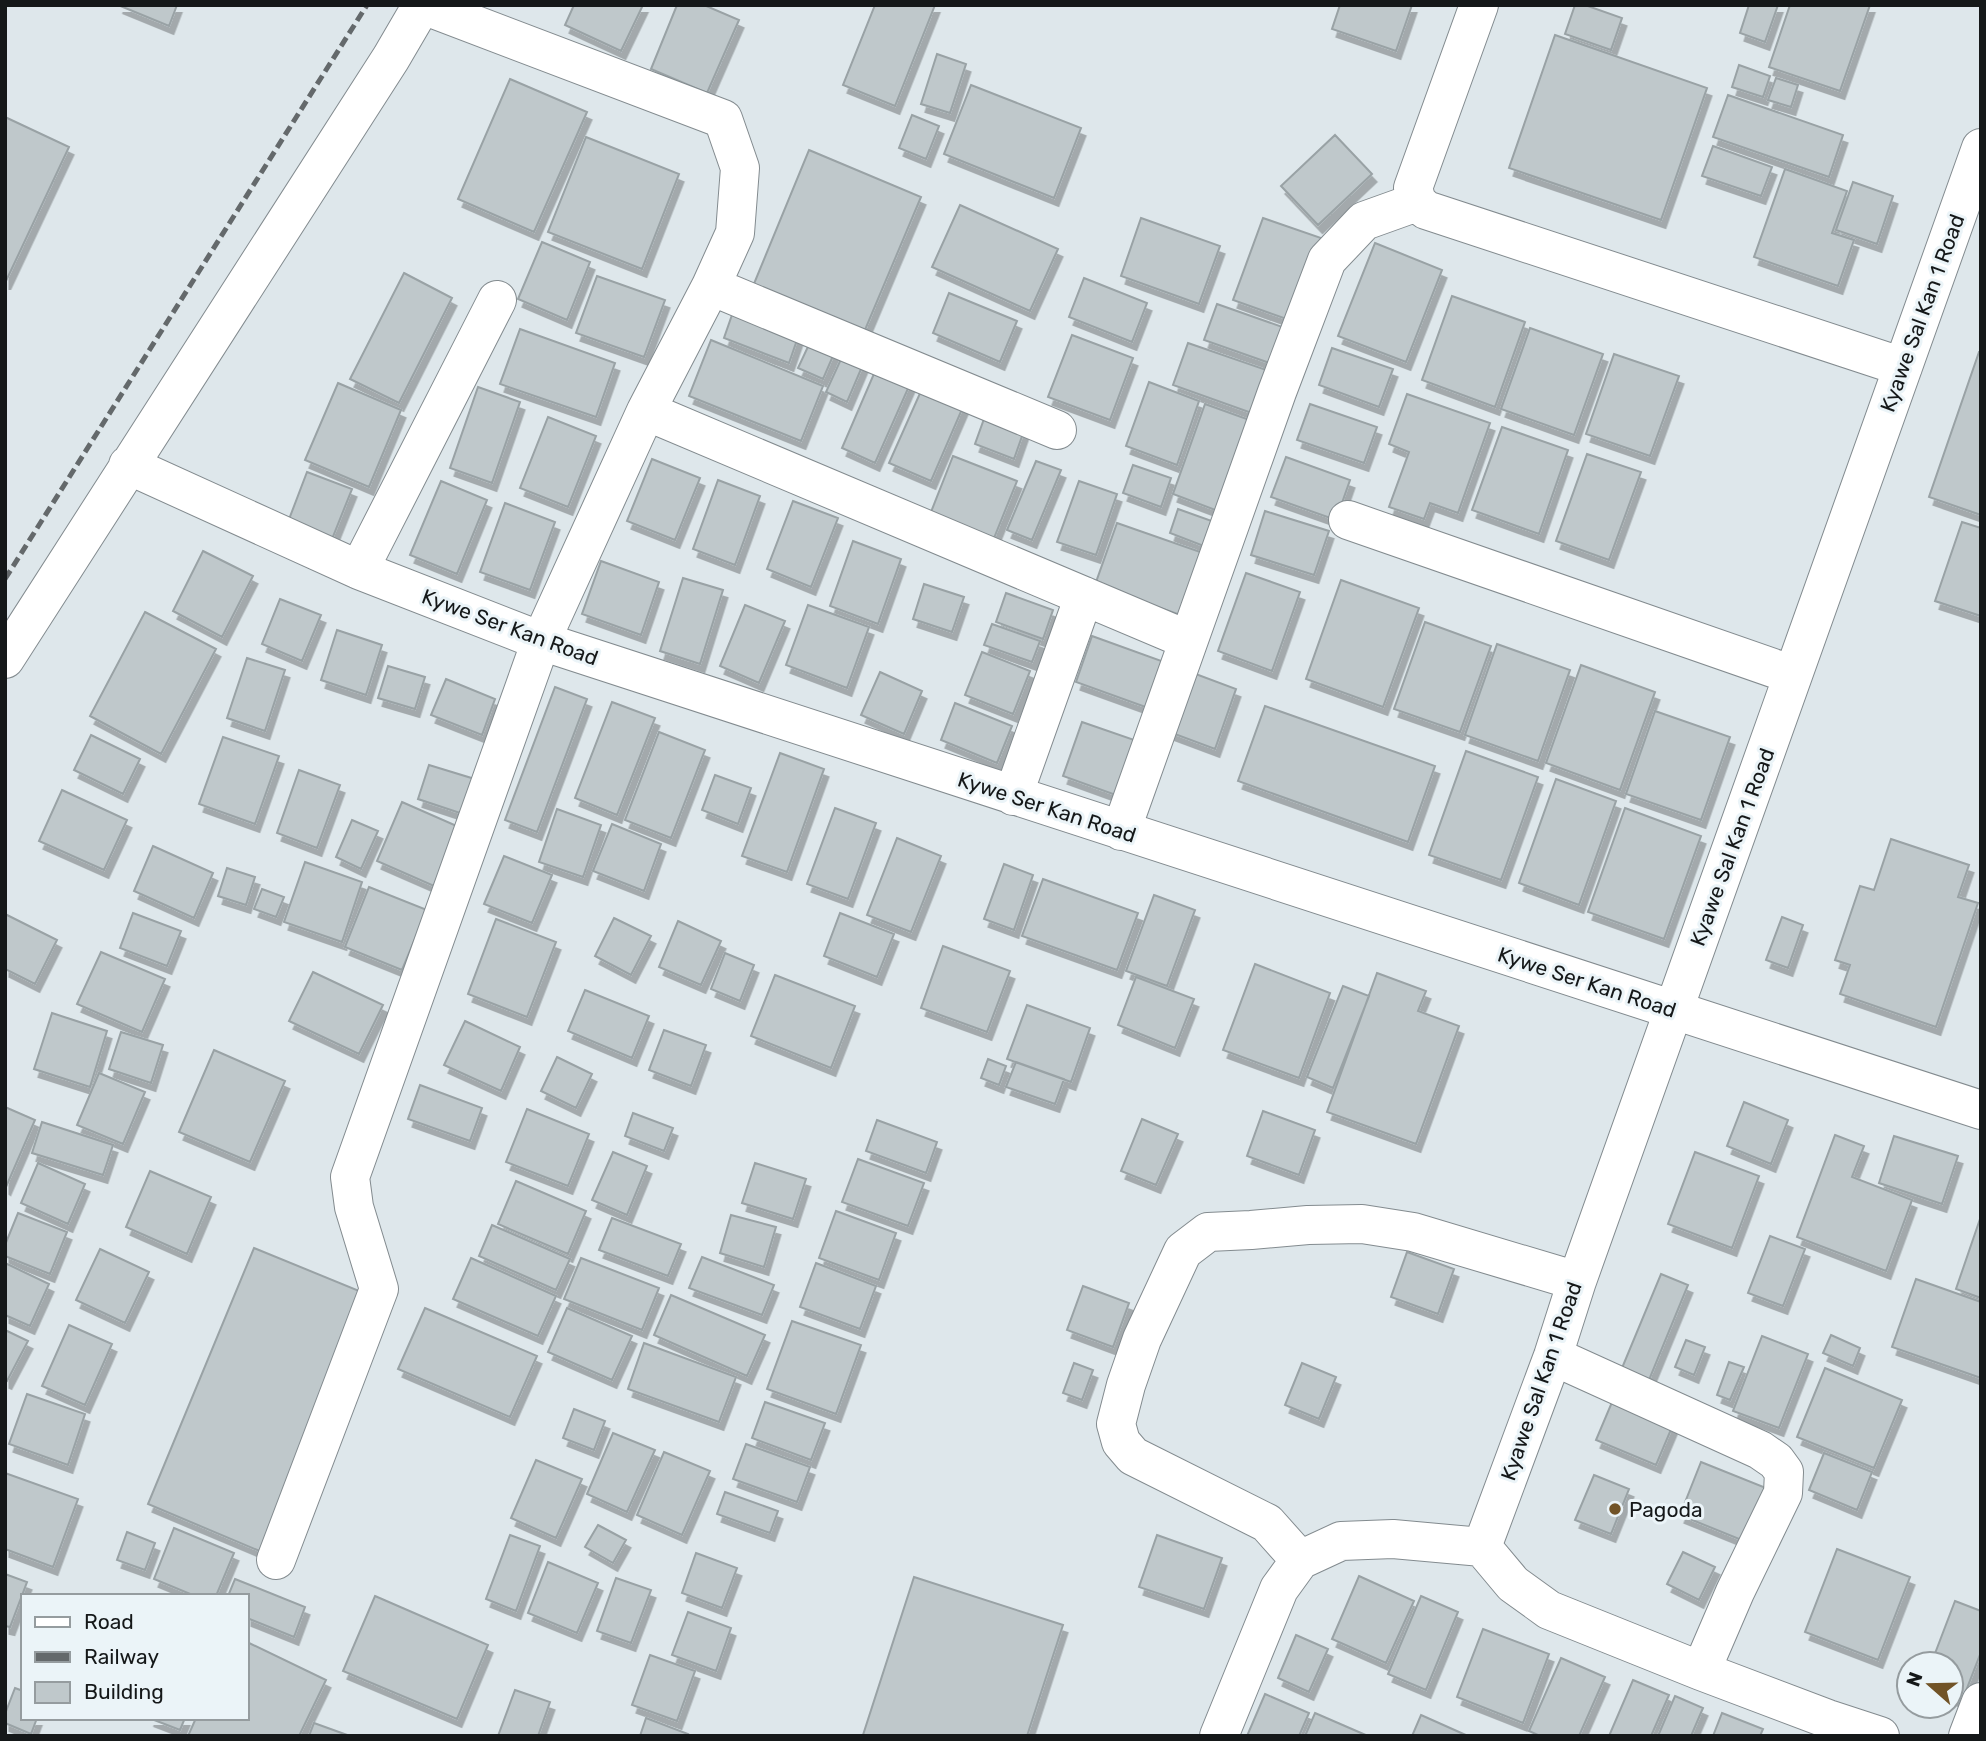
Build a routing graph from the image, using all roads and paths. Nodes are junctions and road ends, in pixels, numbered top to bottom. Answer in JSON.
{"nodes":[{"id":1,"x":423,"y":5,"type":"edge"},
{"id":2,"x":1479,"y":5,"type":"edge"},
{"id":3,"x":1981,"y":148,"type":"edge"},
{"id":4,"x":1417,"y":202,"type":"junction"},
{"id":5,"x":710,"y":286,"type":"junction"},
{"id":6,"x":497,"y":300,"type":"dead end"},
{"id":7,"x":1903,"y":367,"type":"junction"},
{"id":8,"x":646,"y":411,"type":"junction"},
{"id":9,"x":1057,"y":430,"type":"dead end"},
{"id":10,"x":128,"y":466,"type":"junction"},
{"id":11,"x":1348,"y":520,"type":"dead end"},
{"id":12,"x":359,"y":570,"type":"junction"},
{"id":13,"x":1084,"y":596,"type":"junction"},
{"id":14,"x":1188,"y":640,"type":"junction"},
{"id":15,"x":541,"y":641,"type":"junction"},
{"id":16,"x":5,"y":659,"type":"edge"},
{"id":17,"x":1793,"y":675,"type":"junction"},
{"id":18,"x":1013,"y":796,"type":"junction"},
{"id":19,"x":1121,"y":831,"type":"junction"},
{"id":20,"x":1673,"y":1010,"type":"junction"},
{"id":21,"x":1981,"y":1111,"type":"edge"},
{"id":22,"x":1577,"y":1280,"type":"junction"},
{"id":23,"x":1553,"y":1356,"type":"junction"},
{"id":24,"x":1482,"y":1547,"type":"junction"},
{"id":25,"x":276,"y":1560,"type":"dead end"},
{"id":26,"x":1300,"y":1560,"type":"junction"},
{"id":27,"x":1701,"y":1671,"type":"junction"},
{"id":28,"x":1981,"y":1702,"type":"edge"},
{"id":29,"x":1219,"y":1736,"type":"edge"},
{"id":30,"x":1880,"y":1736,"type":"edge"},
{"id":31,"x":1968,"y":1736,"type":"edge"}],
"edges":[{"from":1,"to":5,"type":"street"},
{"from":1,"to":10,"type":"street"},
{"from":2,"to":4,"type":"street"},
{"from":3,"to":7,"type":"street","name":"Kyawe Sal Kan 1 Road"},
{"from":4,"to":7,"type":"street"},
{"from":4,"to":14,"type":"street"},
{"from":5,"to":8,"type":"street"},
{"from":5,"to":9,"type":"street"},
{"from":6,"to":12,"type":"street"},
{"from":7,"to":17,"type":"street","name":"Kyawe Sal Kan 1 Road"},
{"from":8,"to":13,"type":"street"},
{"from":8,"to":15,"type":"street"},
{"from":10,"to":12,"type":"street","name":"Kywe Ser Kan Road"},
{"from":10,"to":16,"type":"street"},
{"from":11,"to":17,"type":"street"},
{"from":12,"to":15,"type":"street","name":"Kywe Ser Kan Road"},
{"from":13,"to":14,"type":"street"},
{"from":13,"to":18,"type":"street"},
{"from":14,"to":19,"type":"street"},
{"from":15,"to":18,"type":"street","name":"Kywe Ser Kan Road"},
{"from":15,"to":25,"type":"street"},
{"from":17,"to":20,"type":"street","name":"Kyawe Sal Kan 1 Road"},
{"from":18,"to":19,"type":"street","name":"Kywe Ser Kan Road"},
{"from":19,"to":20,"type":"street","name":"Kywe Ser Kan Road"},
{"from":20,"to":21,"type":"street","name":"Kywe Ser Kan Road"},
{"from":20,"to":22,"type":"street","name":"Kyawe Sal Kan 1 Road"},
{"from":22,"to":23,"type":"street","name":"Kyawe Sal Kan 1 Road"},
{"from":22,"to":26,"type":"street"},
{"from":23,"to":24,"type":"street","name":"Kyawe Sal Kan 1 Road"},
{"from":23,"to":27,"type":"street"},
{"from":24,"to":26,"type":"street"},
{"from":24,"to":27,"type":"street"},
{"from":26,"to":29,"type":"street"},
{"from":27,"to":30,"type":"street"},
{"from":28,"to":31,"type":"street"}]}
